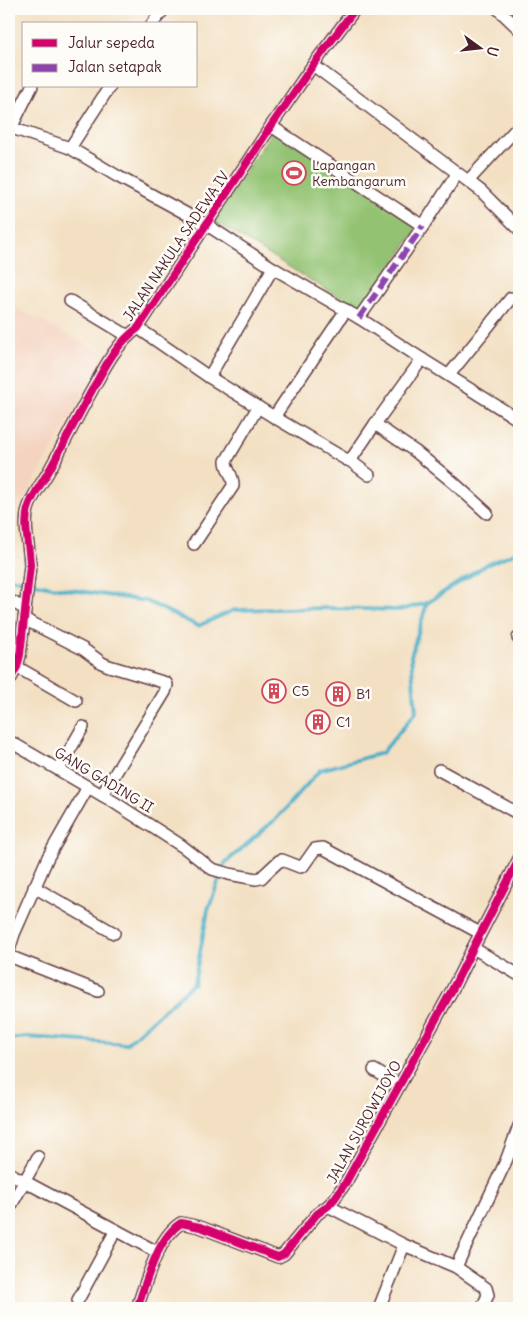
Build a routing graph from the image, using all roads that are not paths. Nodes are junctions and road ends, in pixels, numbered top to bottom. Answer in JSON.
{"nodes":[{"id":1,"x":164,"y":9,"type":"edge"},
{"id":2,"x":355,"y":9,"type":"edge"},
{"id":3,"x":498,"y":9,"type":"edge"},
{"id":4,"x":154,"y":22,"type":"edge"},
{"id":5,"x":519,"y":29,"type":"edge"},
{"id":6,"x":313,"y":65,"type":"junction"},
{"id":7,"x":31,"y":88,"type":"edge"},
{"id":8,"x":109,"y":88,"type":"edge"},
{"id":9,"x":271,"y":126,"type":"junction"},
{"id":10,"x":519,"y":126,"type":"edge"},
{"id":11,"x":10,"y":127,"type":"edge"},
{"id":12,"x":70,"y":148,"type":"junction"},
{"id":13,"x":458,"y":174,"type":"junction"},
{"id":14,"x":468,"y":181,"type":"junction"},
{"id":15,"x":207,"y":224,"type":"junction"},
{"id":16,"x":423,"y":226,"type":"junction"},
{"id":17,"x":519,"y":229,"type":"edge"},
{"id":18,"x":273,"y":268,"type":"junction"},
{"id":19,"x":511,"y":298,"type":"dead end"},
{"id":20,"x":70,"y":301,"type":"dead end"},
{"id":21,"x":346,"y":310,"type":"junction"},
{"id":22,"x":359,"y":318,"type":"junction"},
{"id":23,"x":138,"y":328,"type":"junction"},
{"id":24,"x":128,"y":336,"type":"junction"},
{"id":25,"x":422,"y":360,"type":"junction"},
{"id":26,"x":449,"y":375,"type":"junction"},
{"id":27,"x":208,"y":377,"type":"junction"},
{"id":28,"x":258,"y":407,"type":"junction"},
{"id":29,"x":274,"y":417,"type":"junction"},
{"id":30,"x":519,"y":420,"type":"edge"},
{"id":31,"x":374,"y":424,"type":"junction"},
{"id":32,"x":349,"y":460,"type":"junction"},
{"id":33,"x":369,"y":475,"type":"dead end"},
{"id":34,"x":487,"y":513,"type":"dead end"},
{"id":35,"x":194,"y":544,"type":"dead end"},
{"id":36,"x":9,"y":600,"type":"edge"},
{"id":37,"x":25,"y":614,"type":"junction"},
{"id":38,"x":16,"y":667,"type":"junction"},
{"id":39,"x":9,"y":681,"type":"edge"},
{"id":40,"x":76,"y":701,"type":"dead end"},
{"id":41,"x":83,"y":727,"type":"dead end"},
{"id":42,"x":9,"y":741,"type":"edge"},
{"id":43,"x":59,"y":769,"type":"junction"},
{"id":44,"x":439,"y":770,"type":"dead end"},
{"id":45,"x":88,"y":787,"type":"junction"},
{"id":46,"x":102,"y":795,"type":"junction"},
{"id":47,"x":519,"y":814,"type":"edge"},
{"id":48,"x":519,"y":859,"type":"edge"},
{"id":49,"x":34,"y":887,"type":"junction"},
{"id":50,"x":114,"y":933,"type":"dead end"},
{"id":51,"x":480,"y":933,"type":"junction"},
{"id":52,"x":473,"y":948,"type":"junction"},
{"id":53,"x":9,"y":950,"type":"edge"},
{"id":54,"x":9,"y":956,"type":"edge"},
{"id":55,"x":519,"y":975,"type":"edge"},
{"id":56,"x":98,"y":991,"type":"dead end"},
{"id":57,"x":374,"y":1070,"type":"dead end"},
{"id":58,"x":399,"y":1085,"type":"junction"},
{"id":59,"x":519,"y":1126,"type":"edge"},
{"id":60,"x":38,"y":1157,"type":"dead end"},
{"id":61,"x":9,"y":1173,"type":"edge"},
{"id":62,"x":25,"y":1181,"type":"junction"},
{"id":63,"x":328,"y":1206,"type":"junction"},
{"id":64,"x":9,"y":1209,"type":"edge"},
{"id":65,"x":116,"y":1230,"type":"junction"},
{"id":66,"x":404,"y":1245,"type":"junction"},
{"id":67,"x":157,"y":1252,"type":"junction"},
{"id":68,"x":456,"y":1267,"type":"junction"},
{"id":69,"x":78,"y":1300,"type":"dead end"},
{"id":70,"x":136,"y":1308,"type":"edge"},
{"id":71,"x":379,"y":1308,"type":"edge"},
{"id":72,"x":482,"y":1308,"type":"edge"}],
"edges":[{"from":1,"to":4,"type":"street"},
{"from":2,"to":6,"type":"street","name":"JALAN NAKULA SADEWA IV"},
{"from":3,"to":5,"type":"street"},
{"from":6,"to":9,"type":"street","name":"JALAN NAKULA SADEWA IV"},
{"from":6,"to":13,"type":"street"},
{"from":7,"to":11,"type":"street"},
{"from":8,"to":12,"type":"street"},
{"from":9,"to":15,"type":"street","name":"JALAN NAKULA SADEWA IV"},
{"from":9,"to":16,"type":"street"},
{"from":10,"to":14,"type":"street"},
{"from":11,"to":12,"type":"street"},
{"from":12,"to":15,"type":"street"},
{"from":13,"to":14,"type":"street"},
{"from":13,"to":16,"type":"street"},
{"from":14,"to":17,"type":"street"},
{"from":15,"to":18,"type":"street"},
{"from":15,"to":23,"type":"street","name":"JALAN NAKULA SADEWA IV"},
{"from":16,"to":22,"type":"street"},
{"from":18,"to":21,"type":"street"},
{"from":18,"to":27,"type":"street"},
{"from":19,"to":26,"type":"street"},
{"from":20,"to":24,"type":"street"},
{"from":21,"to":22,"type":"street"},
{"from":21,"to":29,"type":"street"},
{"from":22,"to":25,"type":"street"},
{"from":23,"to":24,"type":"street","name":"JALAN NAKULA SADEWA IV"},
{"from":23,"to":27,"type":"street"},
{"from":24,"to":37,"type":"street","name":"JALAN NAKULA SADEWA IV"},
{"from":25,"to":26,"type":"street"},
{"from":25,"to":31,"type":"street"},
{"from":26,"to":30,"type":"street"},
{"from":27,"to":28,"type":"street"},
{"from":28,"to":29,"type":"street"},
{"from":28,"to":35,"type":"street"},
{"from":29,"to":32,"type":"street"},
{"from":31,"to":32,"type":"street"},
{"from":31,"to":34,"type":"street"},
{"from":32,"to":33,"type":"street"},
{"from":36,"to":37,"type":"street"},
{"from":37,"to":38,"type":"street","name":"JALAN NAKULA SADEWA IV"},
{"from":37,"to":46,"type":"street"},
{"from":38,"to":39,"type":"street","name":"JALAN NAKULA SADEWA IV"},
{"from":38,"to":40,"type":"street"},
{"from":41,"to":43,"type":"street"},
{"from":42,"to":43,"type":"street","name":"GANG GADING II"},
{"from":43,"to":45,"type":"street","name":"GANG GADING II"},
{"from":44,"to":47,"type":"street"},
{"from":45,"to":46,"type":"street","name":"GANG GADING II"},
{"from":45,"to":49,"type":"street"},
{"from":46,"to":51,"type":"street","name":"GANG GADING II"},
{"from":48,"to":51,"type":"street","name":"JALAN SUROWIJOYO"},
{"from":49,"to":50,"type":"street"},
{"from":49,"to":53,"type":"street"},
{"from":51,"to":52,"type":"street","name":"JALAN SUROWIJOYO"},
{"from":52,"to":55,"type":"street"},
{"from":52,"to":58,"type":"street","name":"JALAN SUROWIJOYO"},
{"from":54,"to":56,"type":"street"},
{"from":57,"to":58,"type":"street"},
{"from":58,"to":63,"type":"street","name":"JALAN SUROWIJOYO"},
{"from":59,"to":68,"type":"street"},
{"from":60,"to":62,"type":"street"},
{"from":61,"to":62,"type":"street"},
{"from":62,"to":64,"type":"street"},
{"from":62,"to":65,"type":"street"},
{"from":63,"to":66,"type":"street"},
{"from":63,"to":67,"type":"street","name":"JALAN SUROWIJOYO"},
{"from":65,"to":67,"type":"street"},
{"from":65,"to":69,"type":"street"},
{"from":66,"to":68,"type":"street"},
{"from":66,"to":71,"type":"street"},
{"from":67,"to":70,"type":"street"},
{"from":68,"to":72,"type":"street"}]}
